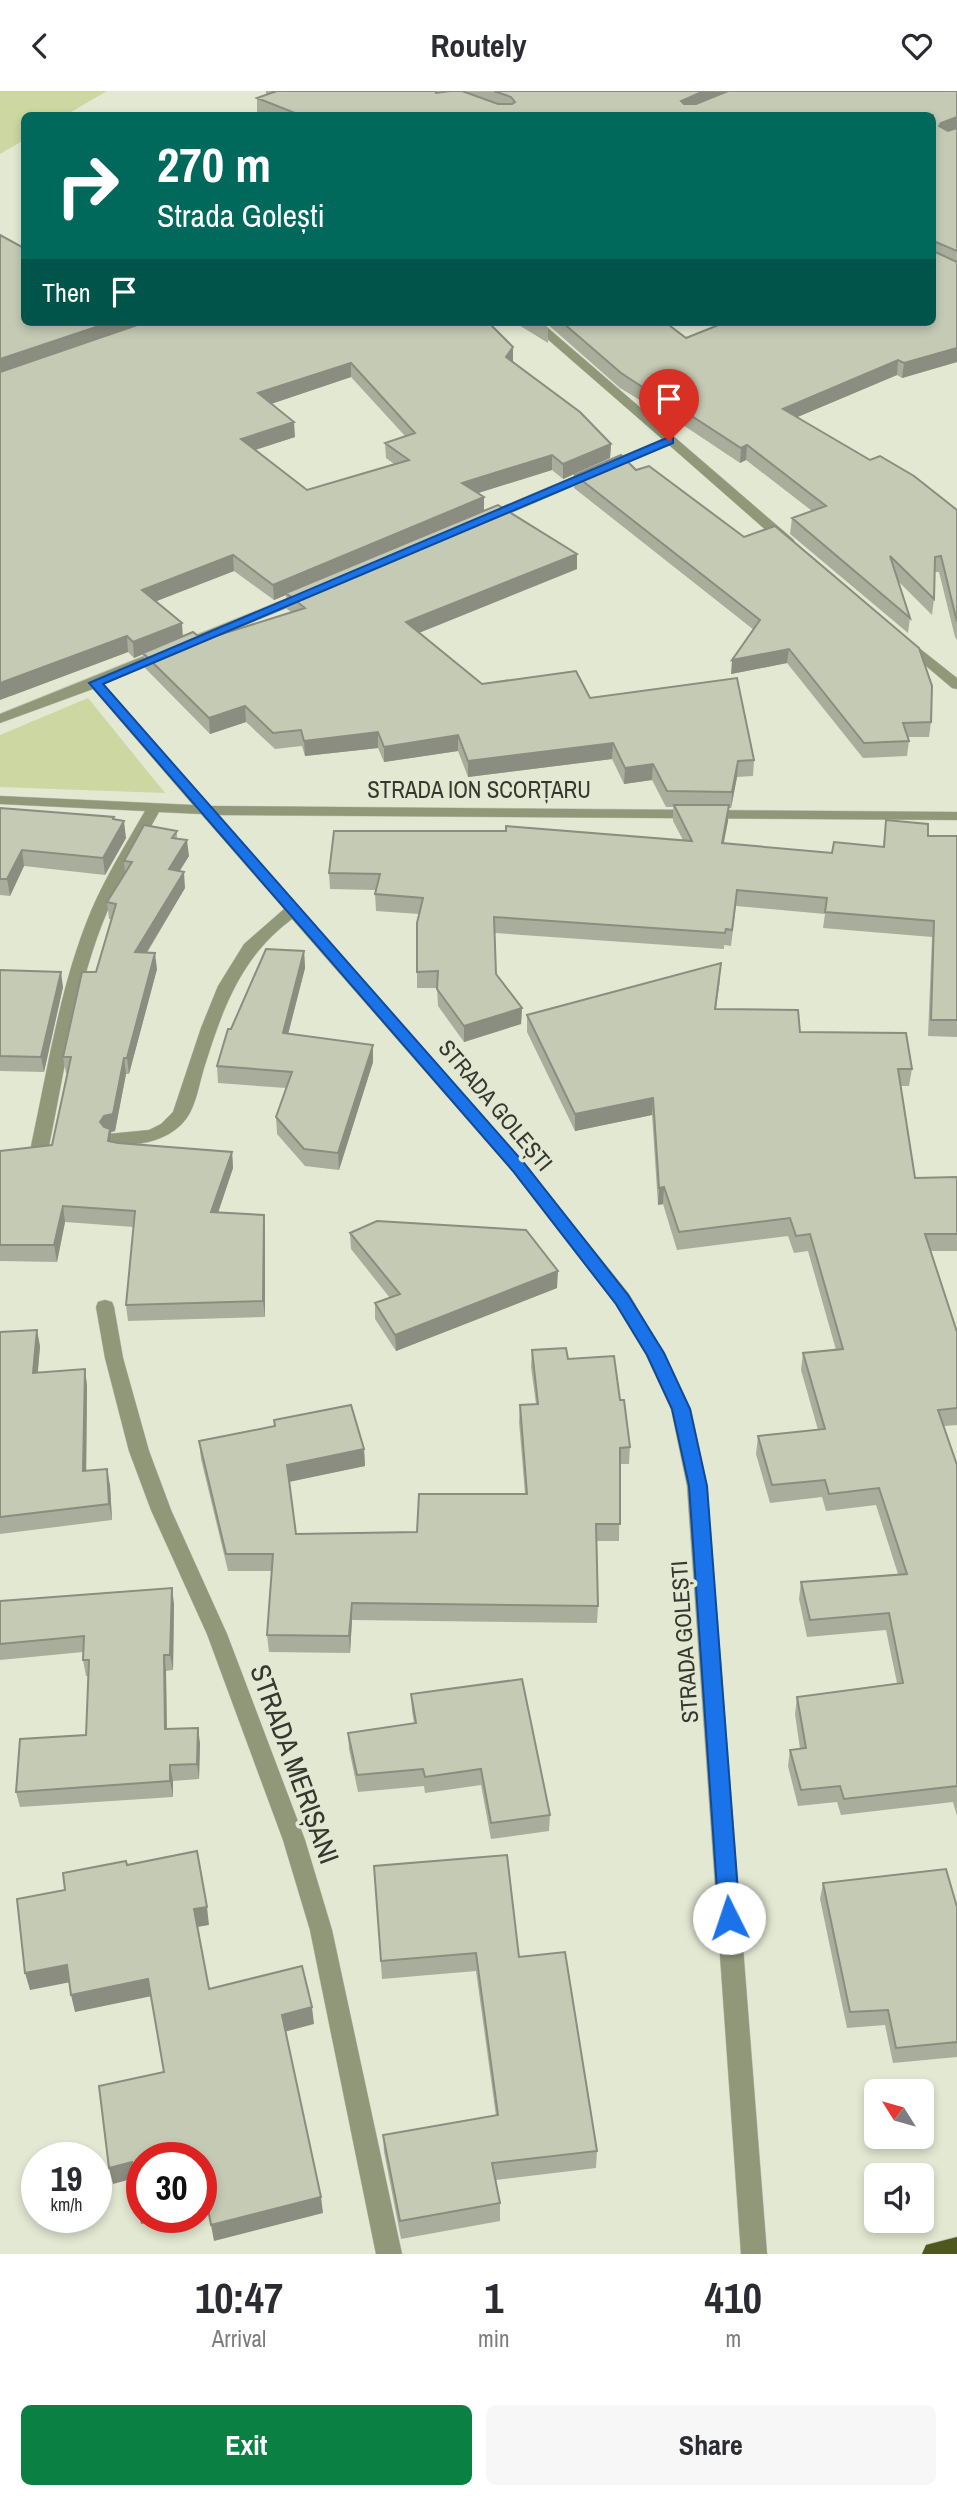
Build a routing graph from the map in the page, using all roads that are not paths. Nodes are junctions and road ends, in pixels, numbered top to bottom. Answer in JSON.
{"nodes":[{"id":1,"x":539,"y":326,"type":"edge"},
{"id":2,"x":669,"y":441,"type":"junction"},
{"id":3,"x":466,"y":527,"type":"edge"},
{"id":4,"x":804,"y":556,"type":"edge"},
{"id":5,"x":327,"y":585,"type":"edge"},
{"id":6,"x":890,"y":628,"type":"edge"},
{"id":7,"x":95,"y":683,"type":"junction"},
{"id":8,"x":957,"y":685,"type":"edge"},
{"id":9,"x":0,"y":719,"type":"edge"},
{"id":10,"x":0,"y":800,"type":"edge"},
{"id":11,"x":154,"y":808,"type":"junction"},
{"id":12,"x":208,"y":810,"type":"junction"},
{"id":13,"x":957,"y":816,"type":"edge"},
{"id":14,"x":295,"y":909,"type":"junction"},
{"id":15,"x":114,"y":1138,"type":"dead end"},
{"id":16,"x":40,"y":1146,"type":"edge"},
{"id":17,"x":105,"y":1307,"type":"dead end"},
{"id":18,"x":957,"y":2250,"type":"edge"},
{"id":19,"x":389,"y":2254,"type":"edge"},
{"id":20,"x":754,"y":2254,"type":"edge"},
{"id":21,"x":935,"y":2254,"type":"edge"}],
"edges":[{"from":1,"to":2,"type":"street"},
{"from":2,"to":3,"type":"street"},
{"from":2,"to":4,"type":"street"},
{"from":5,"to":7,"type":"street"},
{"from":6,"to":8,"type":"street"},
{"from":7,"to":9,"type":"street"},
{"from":7,"to":12,"type":"street","name":"STRADA GOLEȘTI"},
{"from":10,"to":11,"type":"street","name":"STRADA ION SCORȚARU"},
{"from":11,"to":12,"type":"street","name":"STRADA ION SCORȚARU"},
{"from":11,"to":16,"type":"street"},
{"from":12,"to":13,"type":"street","name":"STRADA ION SCORȚARU"},
{"from":12,"to":14,"type":"street","name":"STRADA GOLEȘTI"},
{"from":14,"to":15,"type":"street"},
{"from":14,"to":20,"type":"street","name":"STRADA GOLEȘTI"},
{"from":17,"to":19,"type":"street","name":"STRADA MERIȘANI"},
{"from":18,"to":21,"type":"main road"}]}
